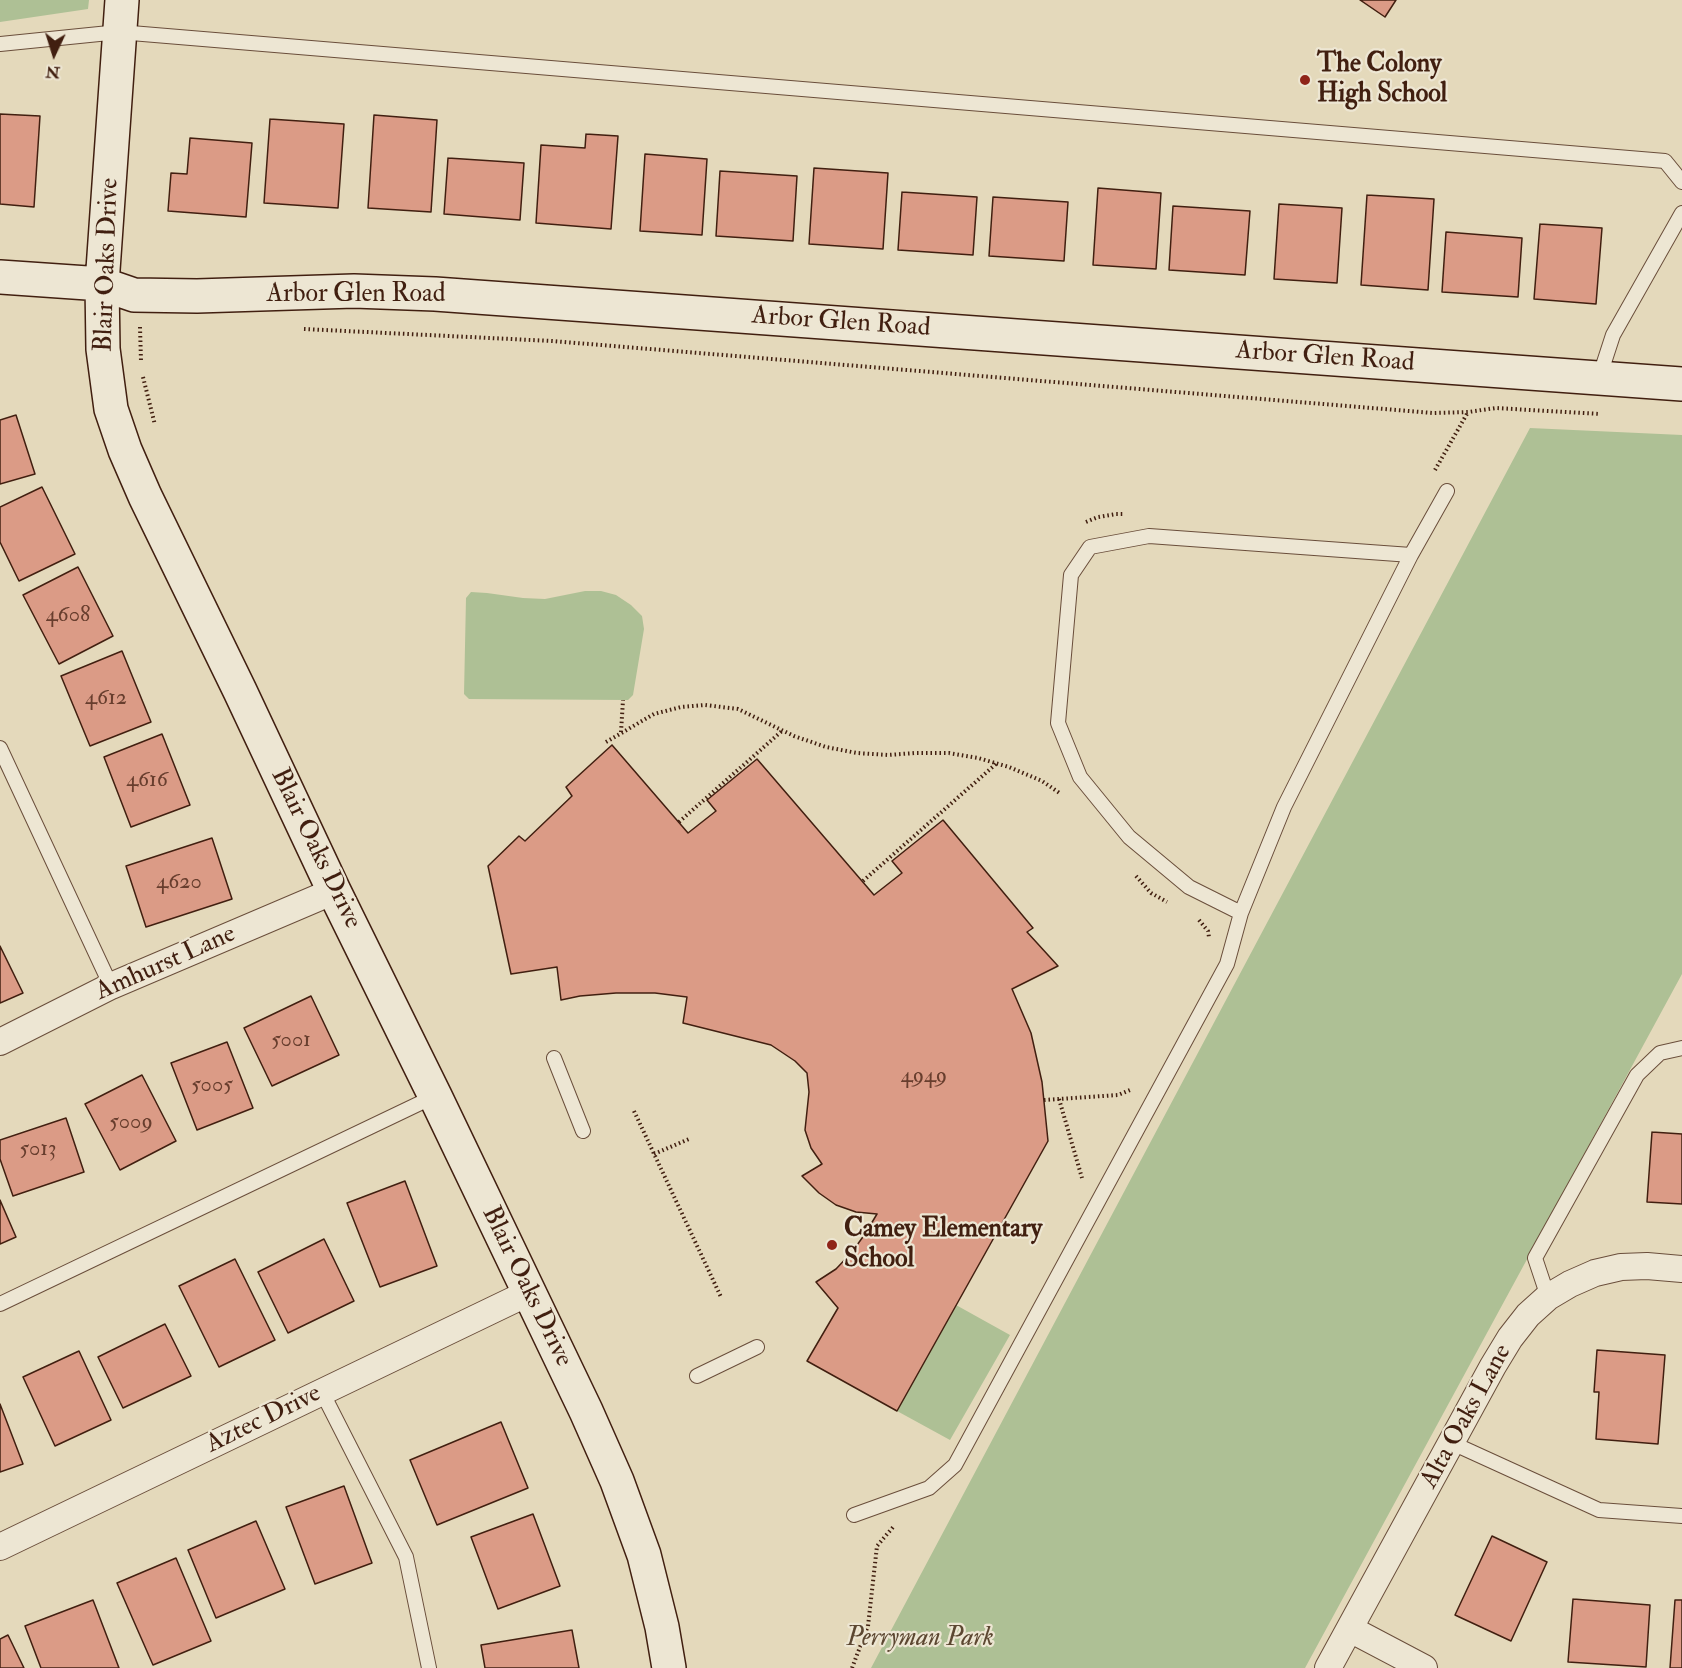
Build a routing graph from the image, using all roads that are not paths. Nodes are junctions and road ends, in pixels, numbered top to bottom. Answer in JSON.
{"nodes":[{"id":1,"x":122,"y":0,"type":"edge"},
{"id":2,"x":120,"y":32,"type":"junction"},
{"id":3,"x":0,"y":44,"type":"edge"},
{"id":4,"x":1682,"y":182,"type":"edge"},
{"id":5,"x":1682,"y":213,"type":"edge"},
{"id":6,"x":0,"y":277,"type":"edge"},
{"id":7,"x":102,"y":284,"type":"junction"},
{"id":8,"x":1599,"y":378,"type":"junction"},
{"id":9,"x":1682,"y":384,"type":"edge"},
{"id":10,"x":1448,"y":491,"type":"dead end"},
{"id":11,"x":1411,"y":555,"type":"junction"},
{"id":12,"x":0,"y":748,"type":"edge"},
{"id":13,"x":334,"y":891,"type":"junction"},
{"id":14,"x":1241,"y":913,"type":"junction"},
{"id":15,"x":111,"y":986,"type":"junction"},
{"id":16,"x":0,"y":1042,"type":"edge"},
{"id":17,"x":1682,"y":1048,"type":"edge"},
{"id":18,"x":554,"y":1058,"type":"dead end"},
{"id":19,"x":435,"y":1096,"type":"junction"},
{"id":20,"x":583,"y":1131,"type":"dead end"},
{"id":21,"x":1682,"y":1269,"type":"edge"},
{"id":22,"x":528,"y":1293,"type":"junction"},
{"id":23,"x":1548,"y":1297,"type":"junction"},
{"id":24,"x":0,"y":1304,"type":"edge"},
{"id":25,"x":757,"y":1347,"type":"dead end"},
{"id":26,"x":697,"y":1376,"type":"dead end"},
{"id":27,"x":322,"y":1392,"type":"junction"},
{"id":28,"x":1452,"y":1443,"type":"junction"},
{"id":29,"x":854,"y":1515,"type":"dead end"},
{"id":30,"x":1682,"y":1516,"type":"edge"},
{"id":31,"x":0,"y":1546,"type":"edge"},
{"id":32,"x":1350,"y":1629,"type":"junction"},
{"id":33,"x":429,"y":1668,"type":"edge"},
{"id":34,"x":669,"y":1668,"type":"edge"},
{"id":35,"x":1328,"y":1668,"type":"edge"},
{"id":36,"x":1424,"y":1668,"type":"edge"}],
"edges":[{"from":1,"to":2,"type":"street","name":"Blair Oaks Drive"},
{"from":2,"to":3,"type":"lane"},
{"from":2,"to":4,"type":"lane"},
{"from":2,"to":7,"type":"street","name":"Blair Oaks Drive"},
{"from":5,"to":8,"type":"lane"},
{"from":6,"to":7,"type":"street","name":"Arbor Glen Road"},
{"from":7,"to":8,"type":"street","name":"Arbor Glen Road"},
{"from":7,"to":13,"type":"street","name":"Blair Oaks Drive"},
{"from":8,"to":9,"type":"street","name":"Arbor Glen Road"},
{"from":10,"to":11,"type":"lane"},
{"from":11,"to":14,"type":"lane"},
{"from":11,"to":14,"type":"lane"},
{"from":12,"to":15,"type":"lane"},
{"from":13,"to":15,"type":"street","name":"Amhurst Lane"},
{"from":13,"to":19,"type":"street","name":"Blair Oaks Drive"},
{"from":14,"to":29,"type":"lane"},
{"from":15,"to":16,"type":"street","name":"Amhurst Lane"},
{"from":17,"to":23,"type":"lane"},
{"from":18,"to":20,"type":"lane"},
{"from":19,"to":22,"type":"street","name":"Blair Oaks Drive"},
{"from":19,"to":24,"type":"lane"},
{"from":21,"to":23,"type":"street","name":"Alta Oaks Lane"},
{"from":22,"to":27,"type":"street","name":"Aztec Drive"},
{"from":22,"to":34,"type":"street","name":"Blair Oaks Drive"},
{"from":23,"to":28,"type":"street","name":"Alta Oaks Lane"},
{"from":25,"to":26,"type":"lane"},
{"from":27,"to":31,"type":"street","name":"Aztec Drive"},
{"from":27,"to":33,"type":"lane"},
{"from":28,"to":30,"type":"lane"},
{"from":28,"to":32,"type":"street","name":"Alta Oaks Lane"},
{"from":32,"to":35,"type":"street","name":"Alta Oaks Lane"},
{"from":32,"to":36,"type":"street"}]}
